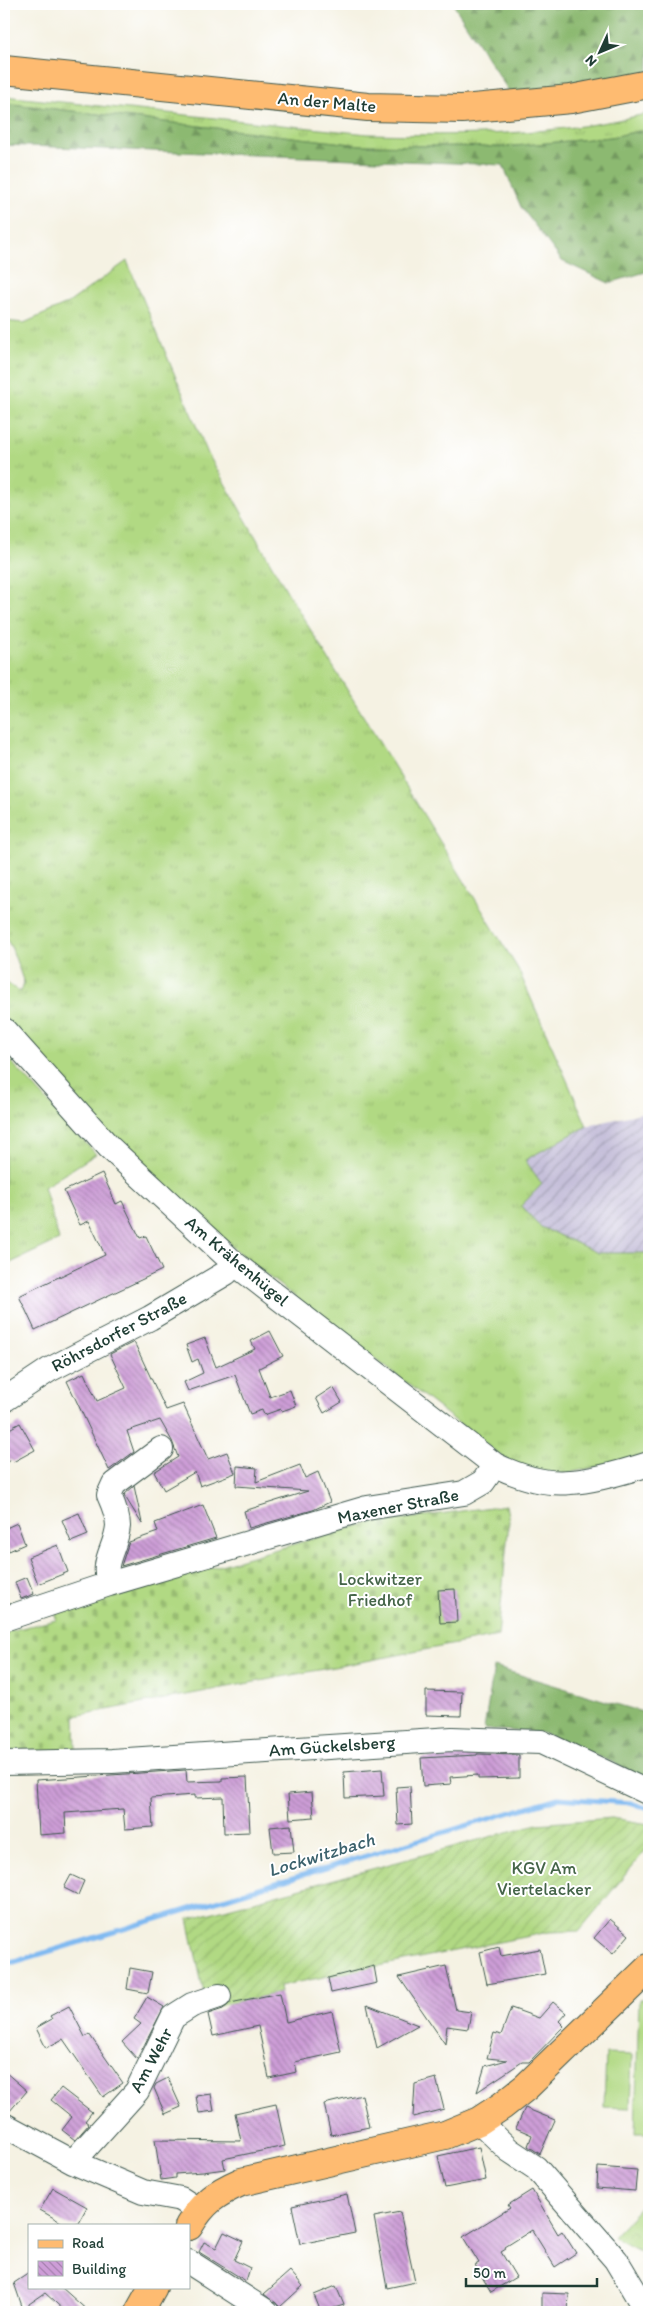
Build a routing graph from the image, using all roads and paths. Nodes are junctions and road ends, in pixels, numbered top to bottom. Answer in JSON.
{"nodes":[{"id":1,"x":4,"y":70,"type":"edge"},
{"id":2,"x":649,"y":84,"type":"edge"},
{"id":3,"x":4,"y":86,"type":"edge"},
{"id":4,"x":649,"y":101,"type":"edge"},
{"id":5,"x":4,"y":1030,"type":"edge"},
{"id":6,"x":235,"y":1264,"type":"junction"},
{"id":7,"x":4,"y":1400,"type":"edge"},
{"id":8,"x":161,"y":1449,"type":"dead end"},
{"id":9,"x":649,"y":1464,"type":"edge"},
{"id":10,"x":495,"y":1465,"type":"junction"},
{"id":11,"x":109,"y":1584,"type":"junction"},
{"id":12,"x":4,"y":1619,"type":"edge"},
{"id":13,"x":4,"y":1763,"type":"edge"},
{"id":14,"x":649,"y":1793,"type":"edge"},
{"id":15,"x":649,"y":1968,"type":"edge"},
{"id":16,"x":219,"y":1996,"type":"dead end"},
{"id":17,"x":478,"y":2121,"type":"junction"},
{"id":18,"x":4,"y":2125,"type":"edge"},
{"id":19,"x":73,"y":2162,"type":"junction"},
{"id":20,"x":193,"y":2218,"type":"edge"},
{"id":21,"x":190,"y":2263,"type":"edge"},
{"id":22,"x":152,"y":2288,"type":"edge"},
{"id":23,"x":638,"y":2297,"type":"dead end"},
{"id":24,"x":139,"y":2312,"type":"edge"},
{"id":25,"x":267,"y":2312,"type":"edge"}],
"edges":[{"from":1,"to":2,"type":"main road","name":"An der Malte"},
{"from":3,"to":4,"type":"main road","name":"An der Malte"},
{"from":5,"to":6,"type":"street","name":"Am Krähenhügel"},
{"from":6,"to":7,"type":"street","name":"Röhrsdorfer Straße"},
{"from":6,"to":10,"type":"street","name":"Am Krähenhügel"},
{"from":8,"to":11,"type":"street"},
{"from":9,"to":10,"type":"street"},
{"from":10,"to":11,"type":"street","name":"Maxener Straße"},
{"from":11,"to":12,"type":"street","name":"Maxener Straße"},
{"from":13,"to":14,"type":"street","name":"Am Gückelsberg"},
{"from":15,"to":17,"type":"main road"},
{"from":16,"to":19,"type":"street","name":"Am Wehr"},
{"from":17,"to":20,"type":"main road"},
{"from":17,"to":23,"type":"street"},
{"from":18,"to":19,"type":"street"},
{"from":19,"to":20,"type":"street"},
{"from":21,"to":25,"type":"street"},
{"from":22,"to":24,"type":"main road"}]}
